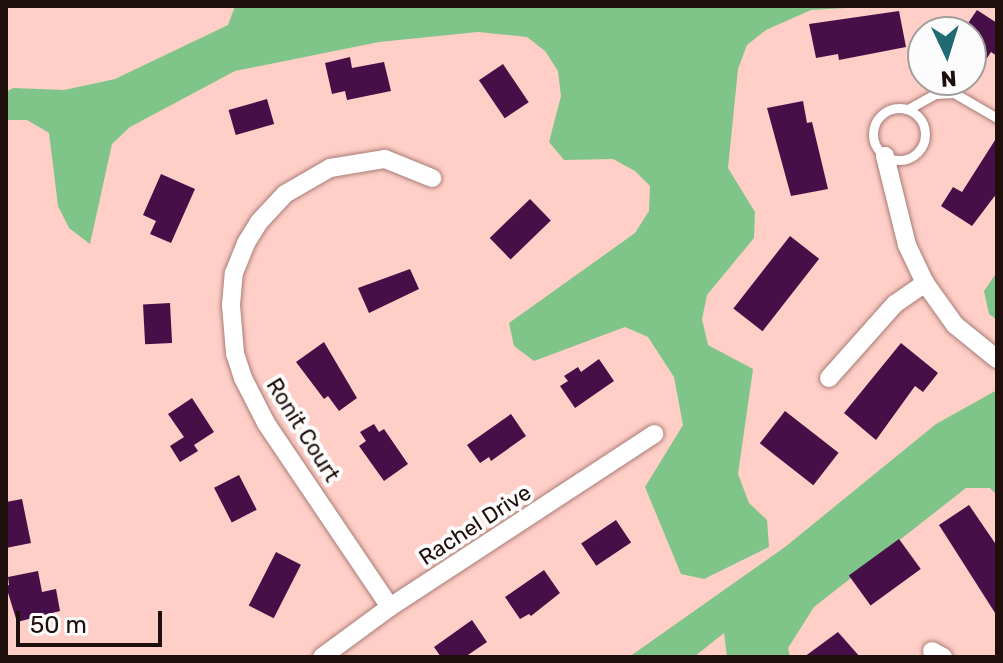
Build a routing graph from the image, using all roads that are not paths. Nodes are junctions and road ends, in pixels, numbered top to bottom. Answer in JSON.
{"nodes":[{"id":1,"x":908,"y":109,"type":"junction"},
{"id":2,"x":997,"y":118,"type":"edge"},
{"id":3,"x":885,"y":156,"type":"junction"},
{"id":4,"x":432,"y":178,"type":"dead end"},
{"id":5,"x":925,"y":283,"type":"junction"},
{"id":6,"x":997,"y":359,"type":"edge"},
{"id":7,"x":829,"y":378,"type":"dead end"},
{"id":8,"x":654,"y":434,"type":"dead end"},
{"id":9,"x":390,"y":607,"type":"junction"},
{"id":10,"x":322,"y":657,"type":"edge"}],
"edges":[{"from":1,"to":2,"type":"lane"},
{"from":1,"to":3,"type":"lane"},
{"from":1,"to":3,"type":"lane"},
{"from":3,"to":5,"type":"street"},
{"from":4,"to":9,"type":"street","name":"Ronit Court"},
{"from":5,"to":6,"type":"street"},
{"from":5,"to":7,"type":"street"},
{"from":8,"to":9,"type":"street","name":"Rachel Drive"},
{"from":9,"to":10,"type":"street","name":"Rachel Drive"}]}
